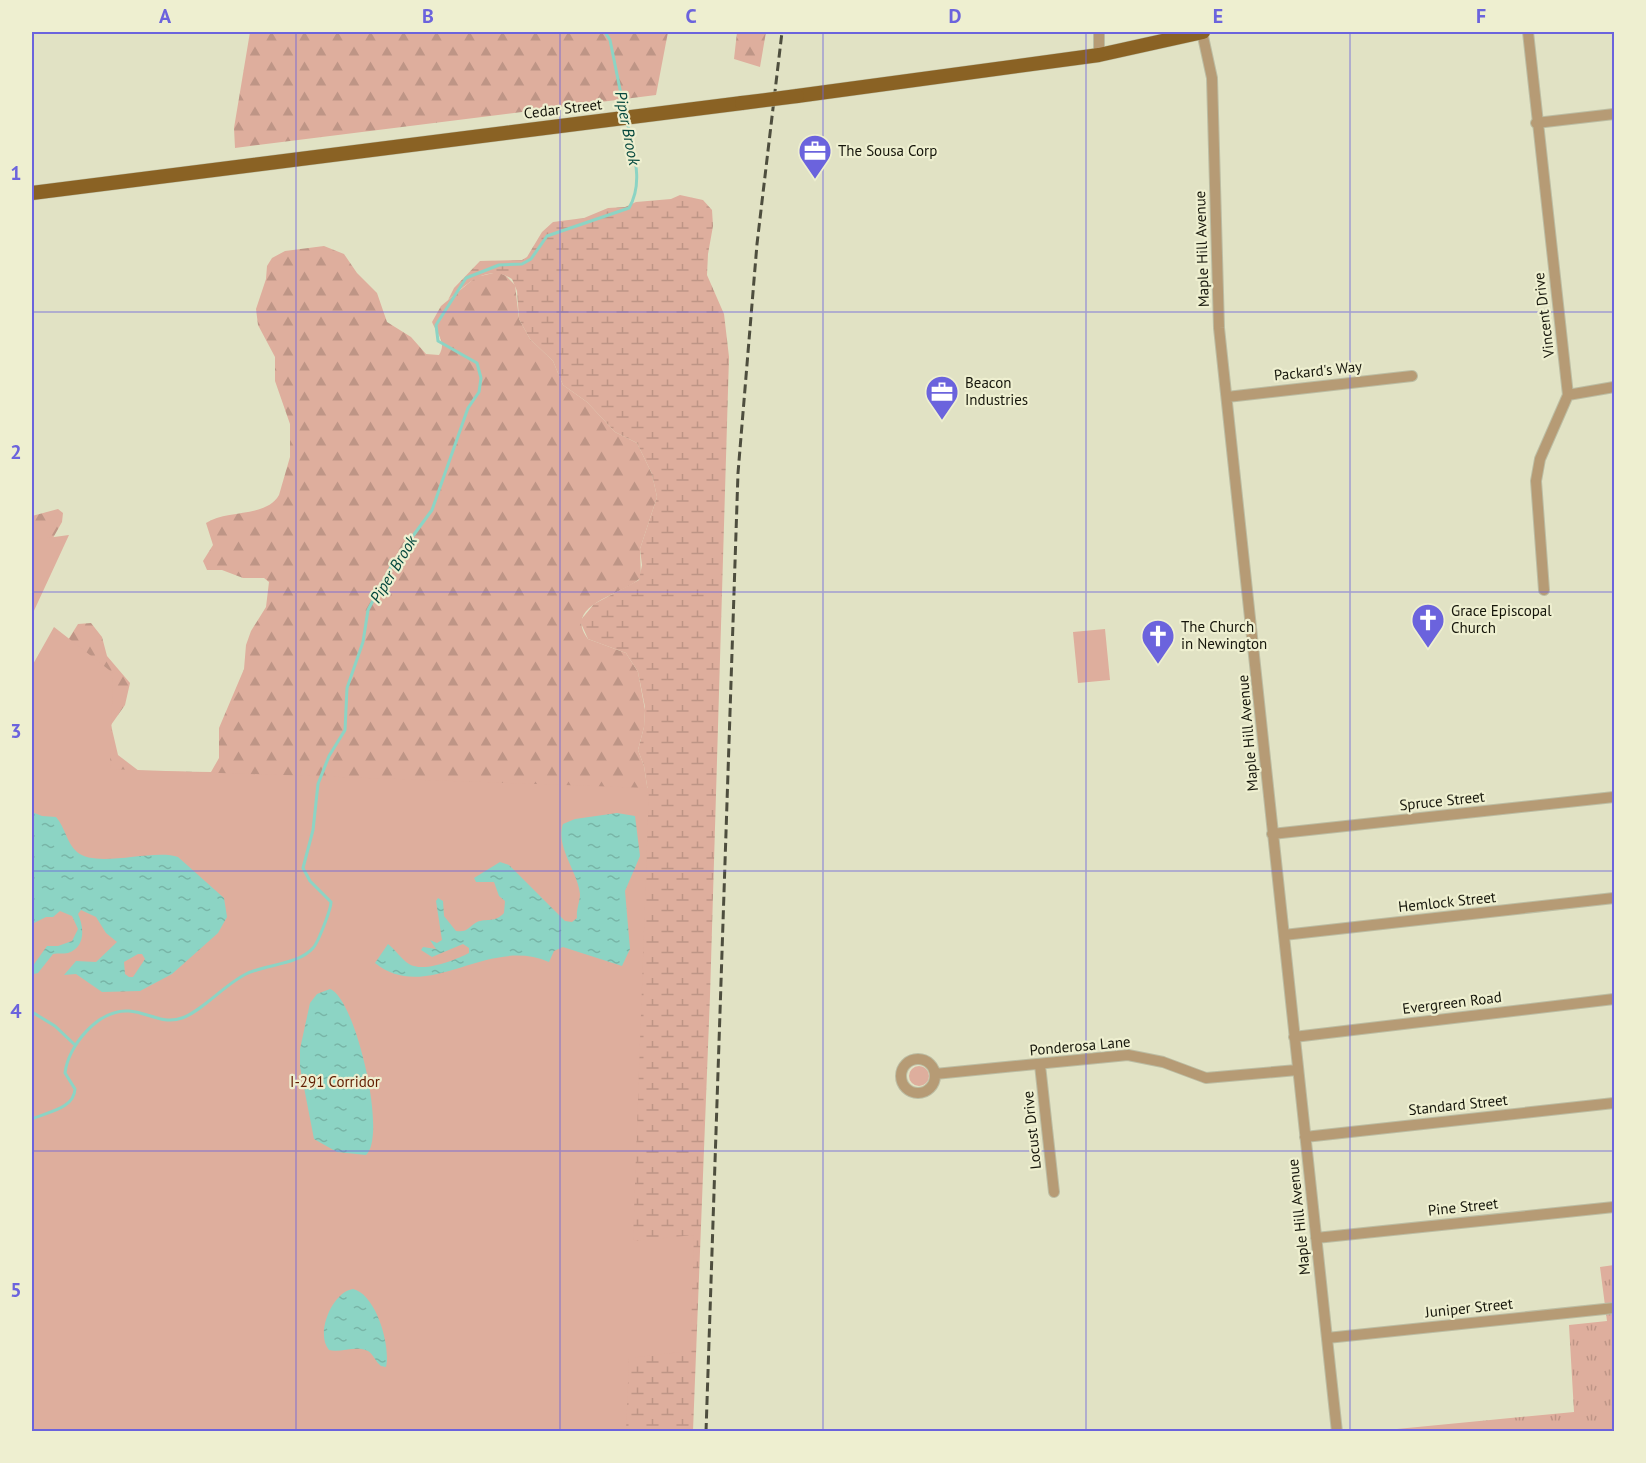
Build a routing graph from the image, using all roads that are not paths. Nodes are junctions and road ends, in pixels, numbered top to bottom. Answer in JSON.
{"nodes":[{"id":1,"x":1099,"y":32,"type":"edge"},
{"id":2,"x":1203,"y":32,"type":"edge"},
{"id":3,"x":1528,"y":32,"type":"edge"},
{"id":4,"x":1099,"y":55,"type":"junction"},
{"id":5,"x":1614,"y":114,"type":"edge"},
{"id":6,"x":1536,"y":123,"type":"junction"},
{"id":7,"x":32,"y":193,"type":"edge"},
{"id":8,"x":1412,"y":375,"type":"dead end"},
{"id":9,"x":1614,"y":387,"type":"edge"},
{"id":10,"x":1568,"y":395,"type":"junction"},
{"id":11,"x":1227,"y":397,"type":"junction"},
{"id":12,"x":1544,"y":590,"type":"dead end"},
{"id":13,"x":1614,"y":797,"type":"edge"},
{"id":14,"x":1272,"y":834,"type":"junction"},
{"id":15,"x":1614,"y":898,"type":"edge"},
{"id":16,"x":1284,"y":935,"type":"junction"},
{"id":17,"x":1614,"y":999,"type":"edge"},
{"id":18,"x":1294,"y":1036,"type":"junction"},
{"id":19,"x":1040,"y":1065,"type":"junction"},
{"id":20,"x":1297,"y":1070,"type":"junction"},
{"id":21,"x":935,"y":1074,"type":"dead end"},
{"id":22,"x":1614,"y":1103,"type":"edge"},
{"id":23,"x":1305,"y":1137,"type":"junction"},
{"id":24,"x":1054,"y":1192,"type":"dead end"},
{"id":25,"x":1614,"y":1207,"type":"edge"},
{"id":26,"x":1316,"y":1238,"type":"junction"},
{"id":27,"x":1614,"y":1308,"type":"edge"},
{"id":28,"x":1327,"y":1338,"type":"junction"},
{"id":29,"x":1337,"y":1431,"type":"edge"}],
"edges":[{"from":1,"to":4,"type":"street"},
{"from":2,"to":4,"type":"main road","name":"Cedar Street"},
{"from":2,"to":11,"type":"street","name":"Maple Hill Avenue"},
{"from":3,"to":6,"type":"street","name":"Vincent Drive"},
{"from":4,"to":7,"type":"main road","name":"Cedar Street","bridge":true},
{"from":5,"to":6,"type":"street"},
{"from":6,"to":10,"type":"street","name":"Vincent Drive"},
{"from":8,"to":11,"type":"street","name":"Packard's Way"},
{"from":9,"to":10,"type":"street"},
{"from":10,"to":12,"type":"street"},
{"from":11,"to":14,"type":"street","name":"Maple Hill Avenue"},
{"from":13,"to":14,"type":"street","name":"Spruce Street"},
{"from":14,"to":16,"type":"street","name":"Maple Hill Avenue"},
{"from":15,"to":16,"type":"street","name":"Hemlock Street"},
{"from":16,"to":18,"type":"street","name":"Maple Hill Avenue"},
{"from":17,"to":18,"type":"street","name":"Evergreen Road"},
{"from":18,"to":20,"type":"street","name":"Maple Hill Avenue"},
{"from":19,"to":20,"type":"street","name":"Ponderosa Lane"},
{"from":19,"to":21,"type":"street","name":"Ponderosa Lane"},
{"from":19,"to":24,"type":"street","name":"Locust Drive"},
{"from":20,"to":23,"type":"street","name":"Maple Hill Avenue"},
{"from":22,"to":23,"type":"street","name":"Standard Street"},
{"from":23,"to":26,"type":"street","name":"Maple Hill Avenue"},
{"from":25,"to":26,"type":"street","name":"Pine Street"},
{"from":26,"to":28,"type":"street","name":"Maple Hill Avenue"},
{"from":27,"to":28,"type":"street","name":"Juniper Street"},
{"from":28,"to":29,"type":"street","name":"Maple Hill Avenue"}]}
